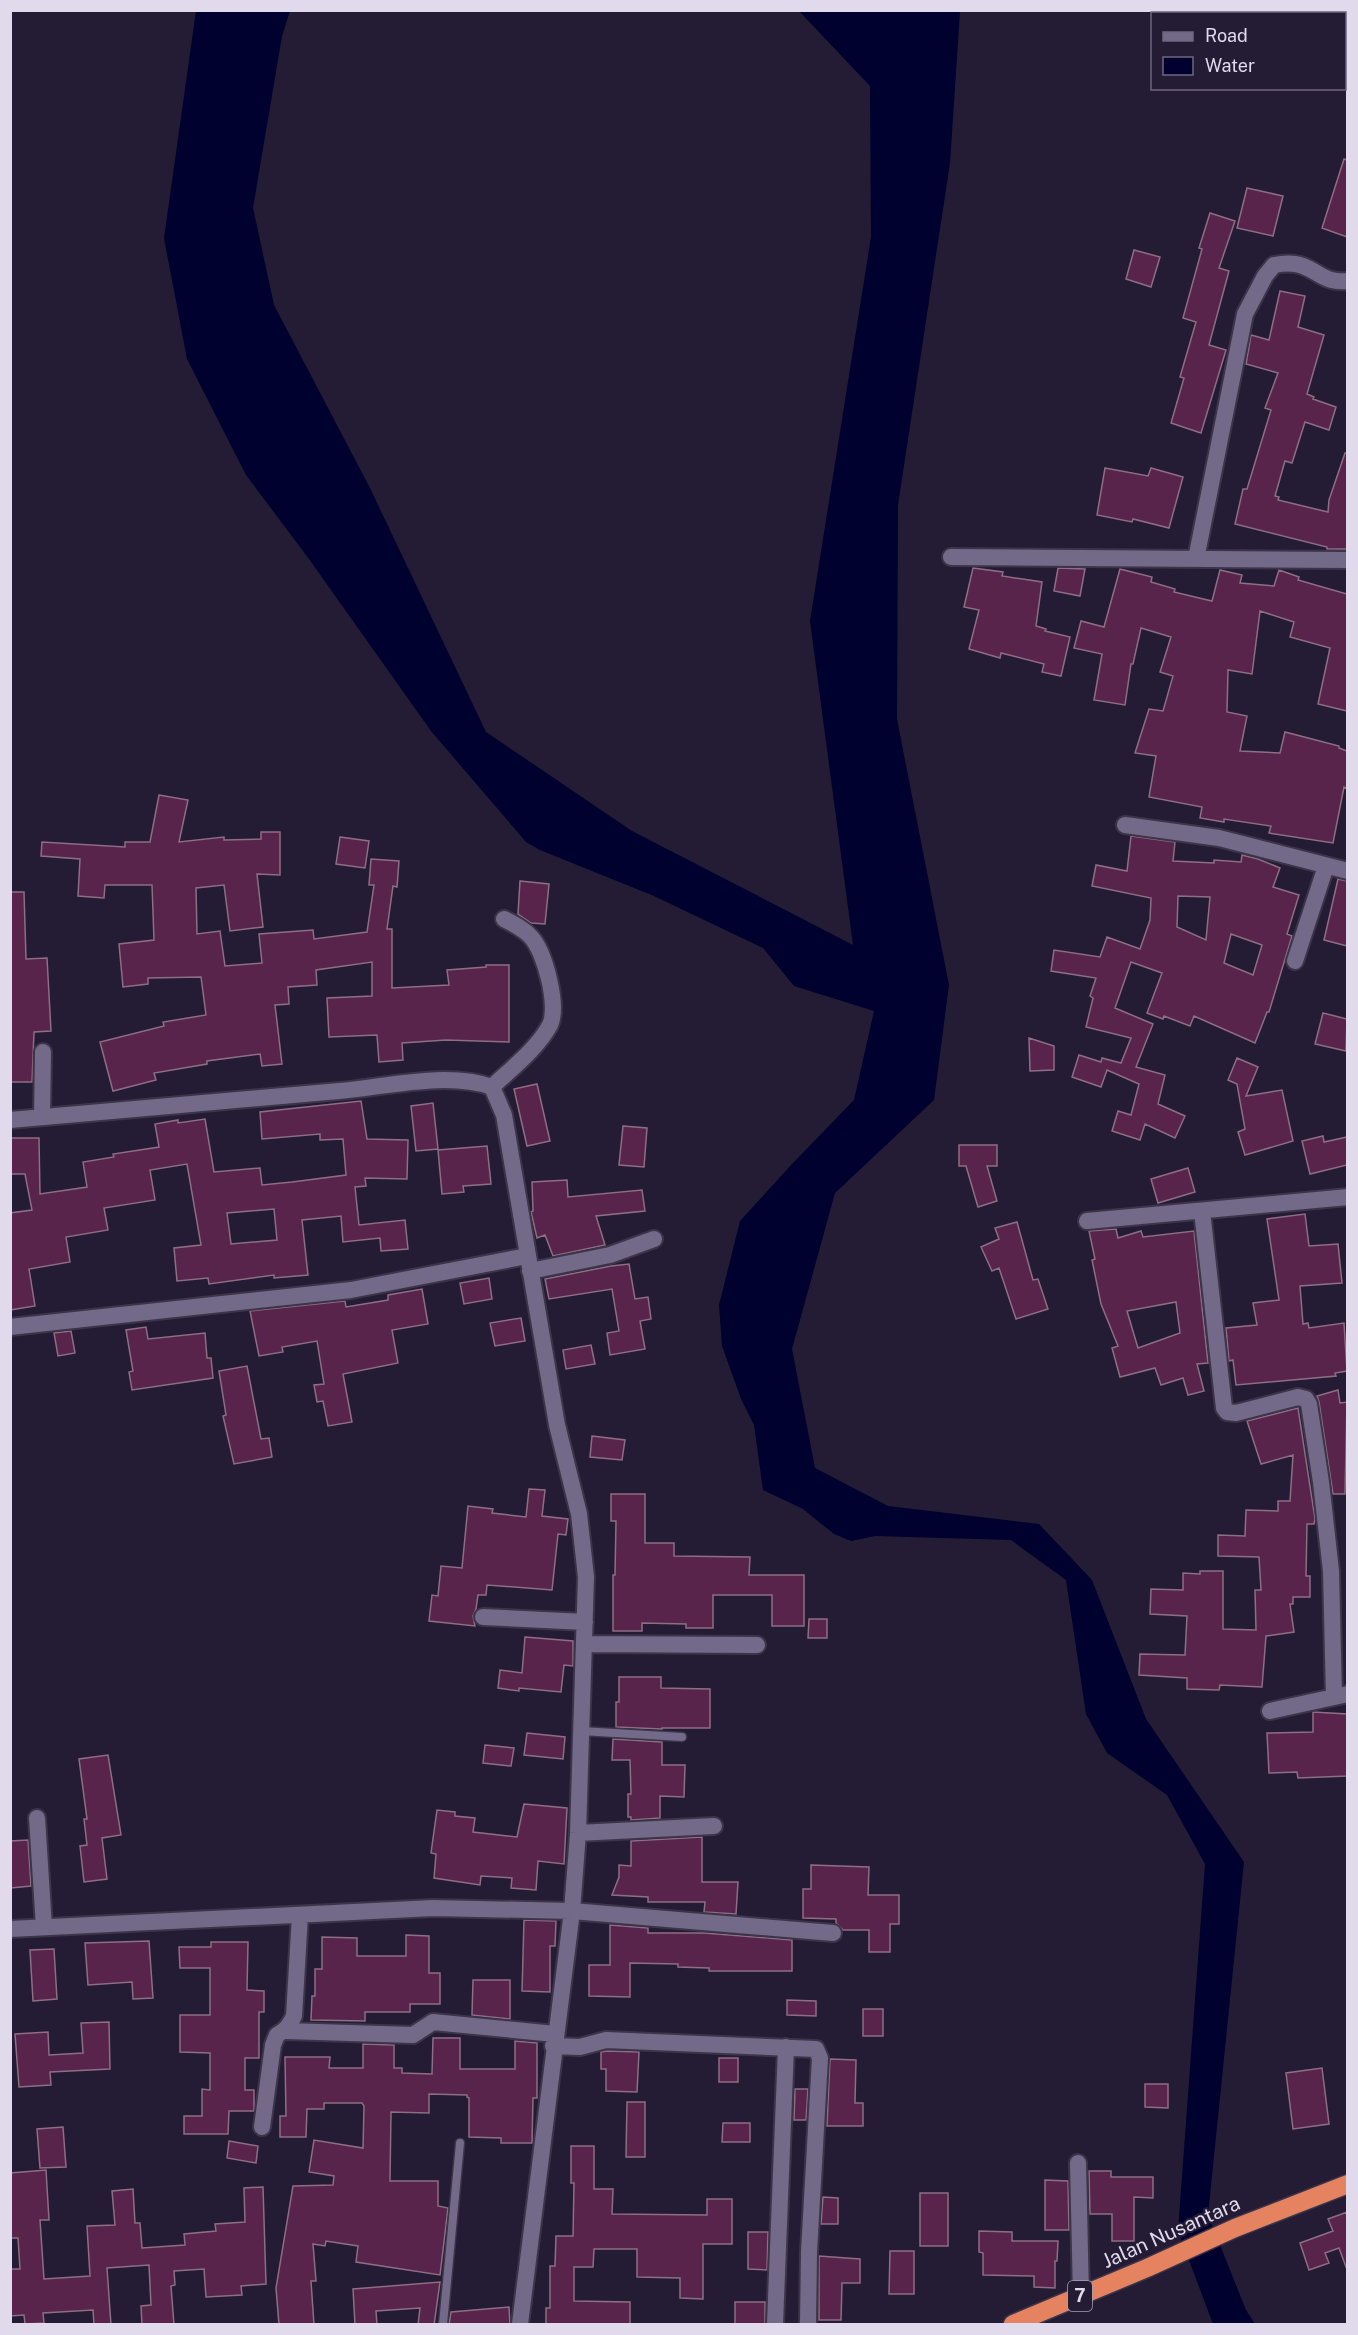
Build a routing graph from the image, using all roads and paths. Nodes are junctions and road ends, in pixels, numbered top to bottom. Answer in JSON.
{"nodes":[{"id":1,"x":1347,"y":281,"type":"edge"},
{"id":2,"x":951,"y":557,"type":"dead end"},
{"id":3,"x":1196,"y":559,"type":"junction"},
{"id":4,"x":1347,"y":560,"type":"edge"},
{"id":5,"x":1125,"y":825,"type":"dead end"},
{"id":6,"x":1326,"y":866,"type":"junction"},
{"id":7,"x":1347,"y":871,"type":"edge"},
{"id":8,"x":504,"y":919,"type":"dead end"},
{"id":9,"x":1295,"y":961,"type":"dead end"},
{"id":10,"x":43,"y":1052,"type":"dead end"},
{"id":11,"x":492,"y":1087,"type":"junction"},
{"id":12,"x":42,"y":1117,"type":"junction"},
{"id":13,"x":10,"y":1120,"type":"edge"},
{"id":14,"x":1347,"y":1197,"type":"edge"},
{"id":15,"x":1202,"y":1211,"type":"junction"},
{"id":16,"x":1087,"y":1221,"type":"dead end"},
{"id":17,"x":654,"y":1239,"type":"dead end"},
{"id":18,"x":529,"y":1263,"type":"junction"},
{"id":19,"x":10,"y":1328,"type":"edge"},
{"id":20,"x":483,"y":1617,"type":"dead end"},
{"id":21,"x":585,"y":1622,"type":"junction"},
{"id":22,"x":584,"y":1644,"type":"junction"},
{"id":23,"x":757,"y":1646,"type":"dead end"},
{"id":24,"x":1341,"y":1696,"type":"edge"},
{"id":25,"x":1270,"y":1711,"type":"dead end"},
{"id":26,"x":581,"y":1731,"type":"junction"},
{"id":27,"x":682,"y":1737,"type":"dead end"},
{"id":28,"x":37,"y":1818,"type":"dead end"},
{"id":29,"x":714,"y":1826,"type":"dead end"},
{"id":30,"x":578,"y":1833,"type":"junction"},
{"id":31,"x":572,"y":1911,"type":"junction"},
{"id":32,"x":300,"y":1915,"type":"junction"},
{"id":33,"x":44,"y":1927,"type":"junction"},
{"id":34,"x":10,"y":1929,"type":"edge"},
{"id":35,"x":833,"y":1933,"type":"dead end"},
{"id":36,"x":286,"y":2031,"type":"junction"},
{"id":37,"x":554,"y":2040,"type":"junction"},
{"id":38,"x":786,"y":2047,"type":"junction"},
{"id":39,"x":262,"y":2127,"type":"dead end"},
{"id":40,"x":460,"y":2143,"type":"dead end"},
{"id":41,"x":1078,"y":2163,"type":"dead end"},
{"id":42,"x":1347,"y":2184,"type":"edge"},
{"id":43,"x":1081,"y":2296,"type":"junction"},
{"id":44,"x":443,"y":2325,"type":"edge"},
{"id":45,"x":520,"y":2325,"type":"edge"},
{"id":46,"x":775,"y":2325,"type":"edge"},
{"id":47,"x":808,"y":2325,"type":"edge"},
{"id":48,"x":1013,"y":2325,"type":"edge"}],
"edges":[{"from":1,"to":3,"type":"street"},
{"from":2,"to":3,"type":"street"},
{"from":3,"to":4,"type":"street"},
{"from":5,"to":6,"type":"street"},
{"from":6,"to":7,"type":"street"},
{"from":6,"to":9,"type":"street"},
{"from":8,"to":11,"type":"street"},
{"from":10,"to":12,"type":"street"},
{"from":11,"to":12,"type":"street"},
{"from":11,"to":18,"type":"street"},
{"from":12,"to":13,"type":"street"},
{"from":14,"to":15,"type":"street"},
{"from":15,"to":16,"type":"street"},
{"from":15,"to":24,"type":"street"},
{"from":17,"to":18,"type":"street"},
{"from":18,"to":19,"type":"street"},
{"from":18,"to":21,"type":"street"},
{"from":20,"to":21,"type":"street"},
{"from":21,"to":22,"type":"street"},
{"from":22,"to":23,"type":"street"},
{"from":22,"to":26,"type":"street"},
{"from":24,"to":25,"type":"street"},
{"from":26,"to":27,"type":"lane"},
{"from":26,"to":30,"type":"street"},
{"from":28,"to":33,"type":"street"},
{"from":29,"to":30,"type":"street"},
{"from":30,"to":31,"type":"street"},
{"from":31,"to":32,"type":"street"},
{"from":31,"to":35,"type":"street"},
{"from":31,"to":37,"type":"street"},
{"from":32,"to":33,"type":"street"},
{"from":32,"to":36,"type":"street"},
{"from":33,"to":34,"type":"street"},
{"from":36,"to":37,"type":"street"},
{"from":36,"to":39,"type":"street"},
{"from":37,"to":38,"type":"street"},
{"from":37,"to":45,"type":"street"},
{"from":38,"to":46,"type":"street"},
{"from":38,"to":47,"type":"street"},
{"from":40,"to":44,"type":"lane"},
{"from":41,"to":43,"type":"street"},
{"from":42,"to":43,"type":"highway","name":"Jalan Nusantara","number":"7"},
{"from":43,"to":48,"type":"highway","name":"Jalan Nusantara","number":"7"}]}
